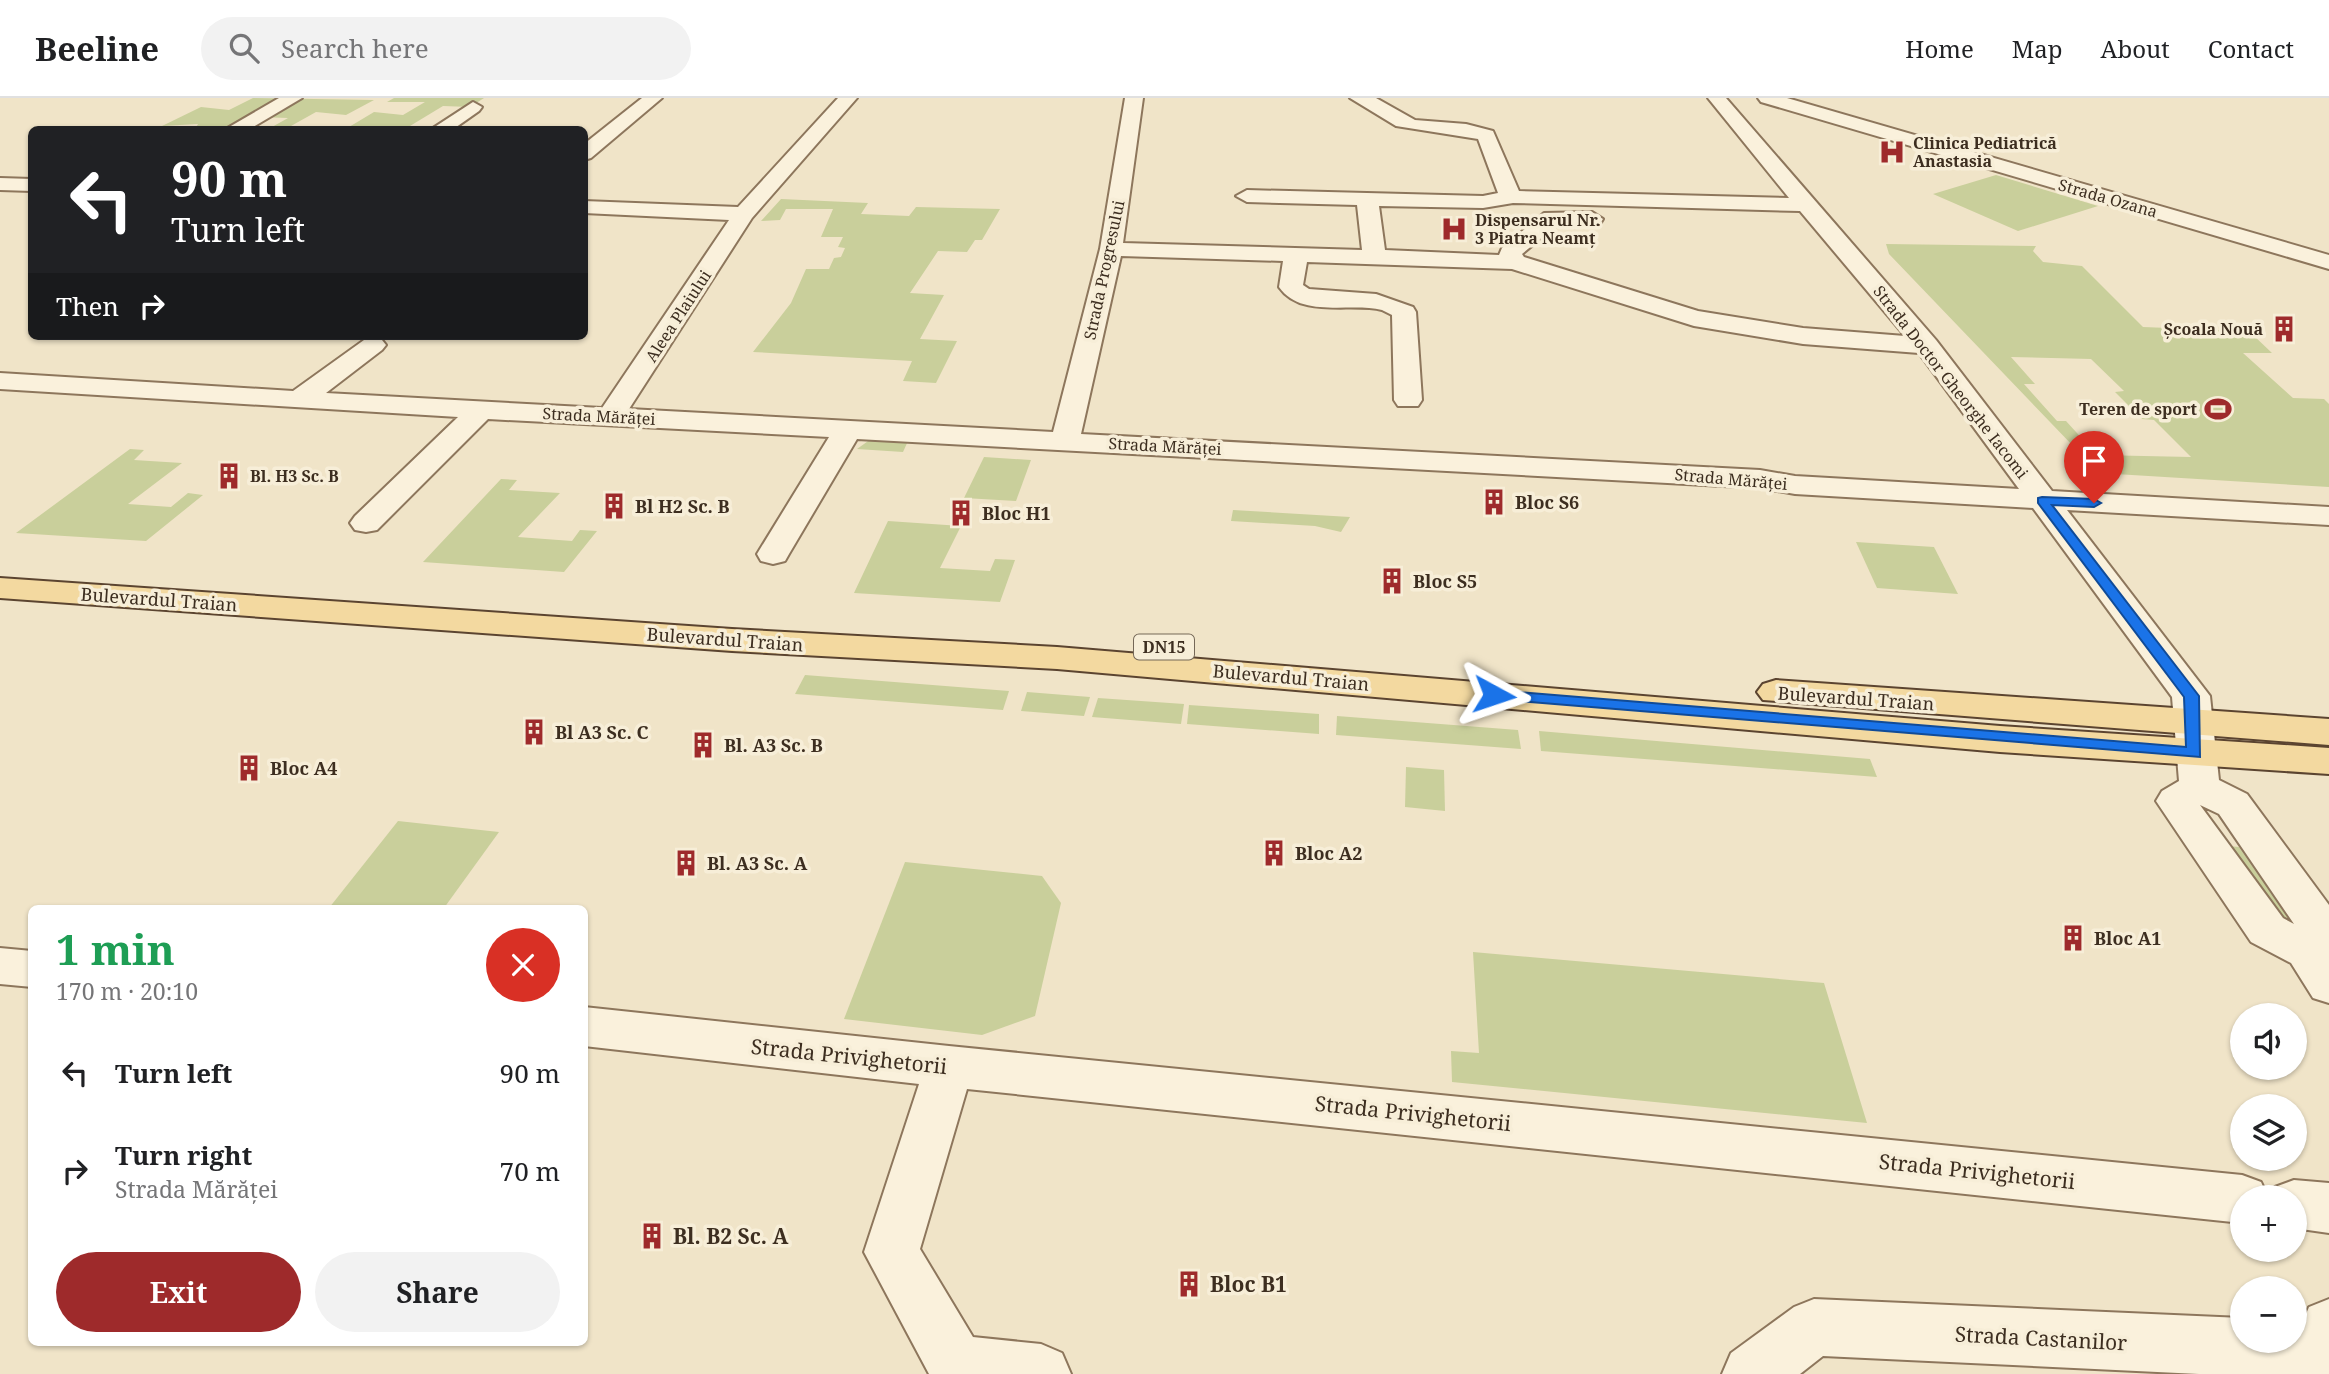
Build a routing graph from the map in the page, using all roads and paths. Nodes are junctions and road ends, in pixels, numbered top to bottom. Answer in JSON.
{"nodes":[{"id":1,"x":293,"y":98,"type":"edge"},
{"id":2,"x":653,"y":98,"type":"edge"},
{"id":3,"x":848,"y":98,"type":"edge"},
{"id":4,"x":1135,"y":98,"type":"edge"},
{"id":5,"x":1359,"y":98,"type":"edge"},
{"id":6,"x":1717,"y":98,"type":"edge"},
{"id":7,"x":1767,"y":98,"type":"edge"},
{"id":8,"x":474,"y":107,"type":"dead end"},
{"id":9,"x":240,"y":126,"type":"edge"},
{"id":10,"x":445,"y":126,"type":"edge"},
{"id":11,"x":588,"y":151,"type":"edge"},
{"id":12,"x":0,"y":184,"type":"edge"},
{"id":13,"x":28,"y":185,"type":"edge"},
{"id":14,"x":1247,"y":196,"type":"dead end"},
{"id":15,"x":1513,"y":197,"type":"junction"},
{"id":16,"x":1367,"y":199,"type":"junction"},
{"id":17,"x":1694,"y":202,"type":"junction"},
{"id":18,"x":1807,"y":205,"type":"junction"},
{"id":19,"x":588,"y":207,"type":"edge"},
{"id":20,"x":744,"y":214,"type":"junction"},
{"id":21,"x":1705,"y":222,"type":"junction"},
{"id":22,"x":1759,"y":224,"type":"dead end"},
{"id":23,"x":1111,"y":249,"type":"junction"},
{"id":24,"x":1296,"y":255,"type":"junction"},
{"id":25,"x":1374,"y":257,"type":"junction"},
{"id":26,"x":2323,"y":258,"type":"edge"},
{"id":27,"x":1514,"y":262,"type":"junction"},
{"id":28,"x":373,"y":345,"type":"dead end"},
{"id":29,"x":1927,"y":346,"type":"junction"},
{"id":30,"x":0,"y":381,"type":"edge"},
{"id":31,"x":299,"y":400,"type":"junction"},
{"id":32,"x":1408,"y":400,"type":"dead end"},
{"id":33,"x":482,"y":409,"type":"junction"},
{"id":34,"x":610,"y":417,"type":"junction"},
{"id":35,"x":848,"y":429,"type":"junction"},
{"id":36,"x":1065,"y":440,"type":"junction"},
{"id":37,"x":2042,"y":500,"type":"junction"},
{"id":38,"x":2329,"y":516,"type":"edge"},
{"id":39,"x":366,"y":523,"type":"dead end"},
{"id":40,"x":774,"y":554,"type":"dead end"},
{"id":41,"x":0,"y":561,"type":"edge"},
{"id":42,"x":0,"y":588,"type":"edge"},
{"id":43,"x":2329,"y":733,"type":"edge"},
{"id":44,"x":2329,"y":761,"type":"edge"},
{"id":45,"x":2191,"y":766,"type":"junction"},
{"id":46,"x":0,"y":966,"type":"edge"},
{"id":47,"x":2318,"y":968,"type":"edge"},
{"id":48,"x":28,"y":969,"type":"edge"},
{"id":49,"x":588,"y":1026,"type":"edge"},
{"id":50,"x":949,"y":1067,"type":"junction"},
{"id":51,"x":2230,"y":1198,"type":"edge"},
{"id":52,"x":2307,"y":1205,"type":"edge"},
{"id":53,"x":2329,"y":1208,"type":"edge"},
{"id":54,"x":2329,"y":1327,"type":"edge"},
{"id":55,"x":1041,"y":1374,"type":"edge"},
{"id":56,"x":1752,"y":1374,"type":"edge"}],
"edges":[{"from":1,"to":9,"type":"street"},
{"from":2,"to":11,"type":"street"},
{"from":3,"to":20,"type":"street","name":"Aleea Plaiului"},
{"from":4,"to":23,"type":"street","name":"Strada Progresului"},
{"from":5,"to":15,"type":"street"},
{"from":6,"to":18,"type":"street","name":"Strada Doctor Gheorghe Iacomi"},
{"from":7,"to":26,"type":"street","name":"Strada Ozana"},
{"from":8,"to":10,"type":"street"},
{"from":12,"to":13,"type":"street"},
{"from":14,"to":16,"type":"street"},
{"from":15,"to":16,"type":"street"},
{"from":15,"to":17,"type":"street"},
{"from":16,"to":25,"type":"street"},
{"from":17,"to":18,"type":"street"},
{"from":17,"to":21,"type":"street"},
{"from":18,"to":29,"type":"street","name":"Strada Doctor Gheorghe Iacomi"},
{"from":19,"to":20,"type":"street"},
{"from":20,"to":34,"type":"street","name":"Aleea Plaiului"},
{"from":21,"to":22,"type":"street"},
{"from":21,"to":27,"type":"street"},
{"from":23,"to":24,"type":"street"},
{"from":23,"to":36,"type":"street","name":"Strada Progresului"},
{"from":24,"to":25,"type":"street"},
{"from":24,"to":32,"type":"street"},
{"from":25,"to":27,"type":"street"},
{"from":27,"to":29,"type":"street"},
{"from":28,"to":31,"type":"street"},
{"from":29,"to":37,"type":"street","name":"Strada Doctor Gheorghe Iacomi"},
{"from":30,"to":31,"type":"street","name":"Strada Mărăței"},
{"from":31,"to":33,"type":"street","name":"Strada Mărăței"},
{"from":33,"to":34,"type":"street","name":"Strada Mărăței"},
{"from":33,"to":39,"type":"street"},
{"from":34,"to":35,"type":"street","name":"Strada Mărăței"},
{"from":35,"to":36,"type":"street","name":"Strada Mărăței"},
{"from":35,"to":40,"type":"street"},
{"from":36,"to":37,"type":"street","name":"Strada Mărăței"},
{"from":37,"to":38,"type":"street","name":"Strada Mărăței"},
{"from":37,"to":45,"type":"street","name":"Strada Doctor Gheorghe Iacomi"},
{"from":41,"to":45,"type":"main road","name":"Bulevardul Traian","number":"DN15"},
{"from":42,"to":45,"type":"main road","name":"Bulevardul Traian","number":"DN15"},
{"from":43,"to":45,"type":"main road","name":"Bulevardul Traian","number":"DN15"},
{"from":44,"to":45,"type":"main road","name":"Bulevardul Traian","number":"DN15"},
{"from":45,"to":47,"type":"street"},
{"from":46,"to":48,"type":"street"},
{"from":49,"to":50,"type":"street","name":"Strada Privighetorii"},
{"from":50,"to":51,"type":"street","name":"Strada Privighetorii"},
{"from":50,"to":55,"type":"street"},
{"from":52,"to":53,"type":"street"},
{"from":54,"to":56,"type":"street","name":"Strada Castanilor"}]}
